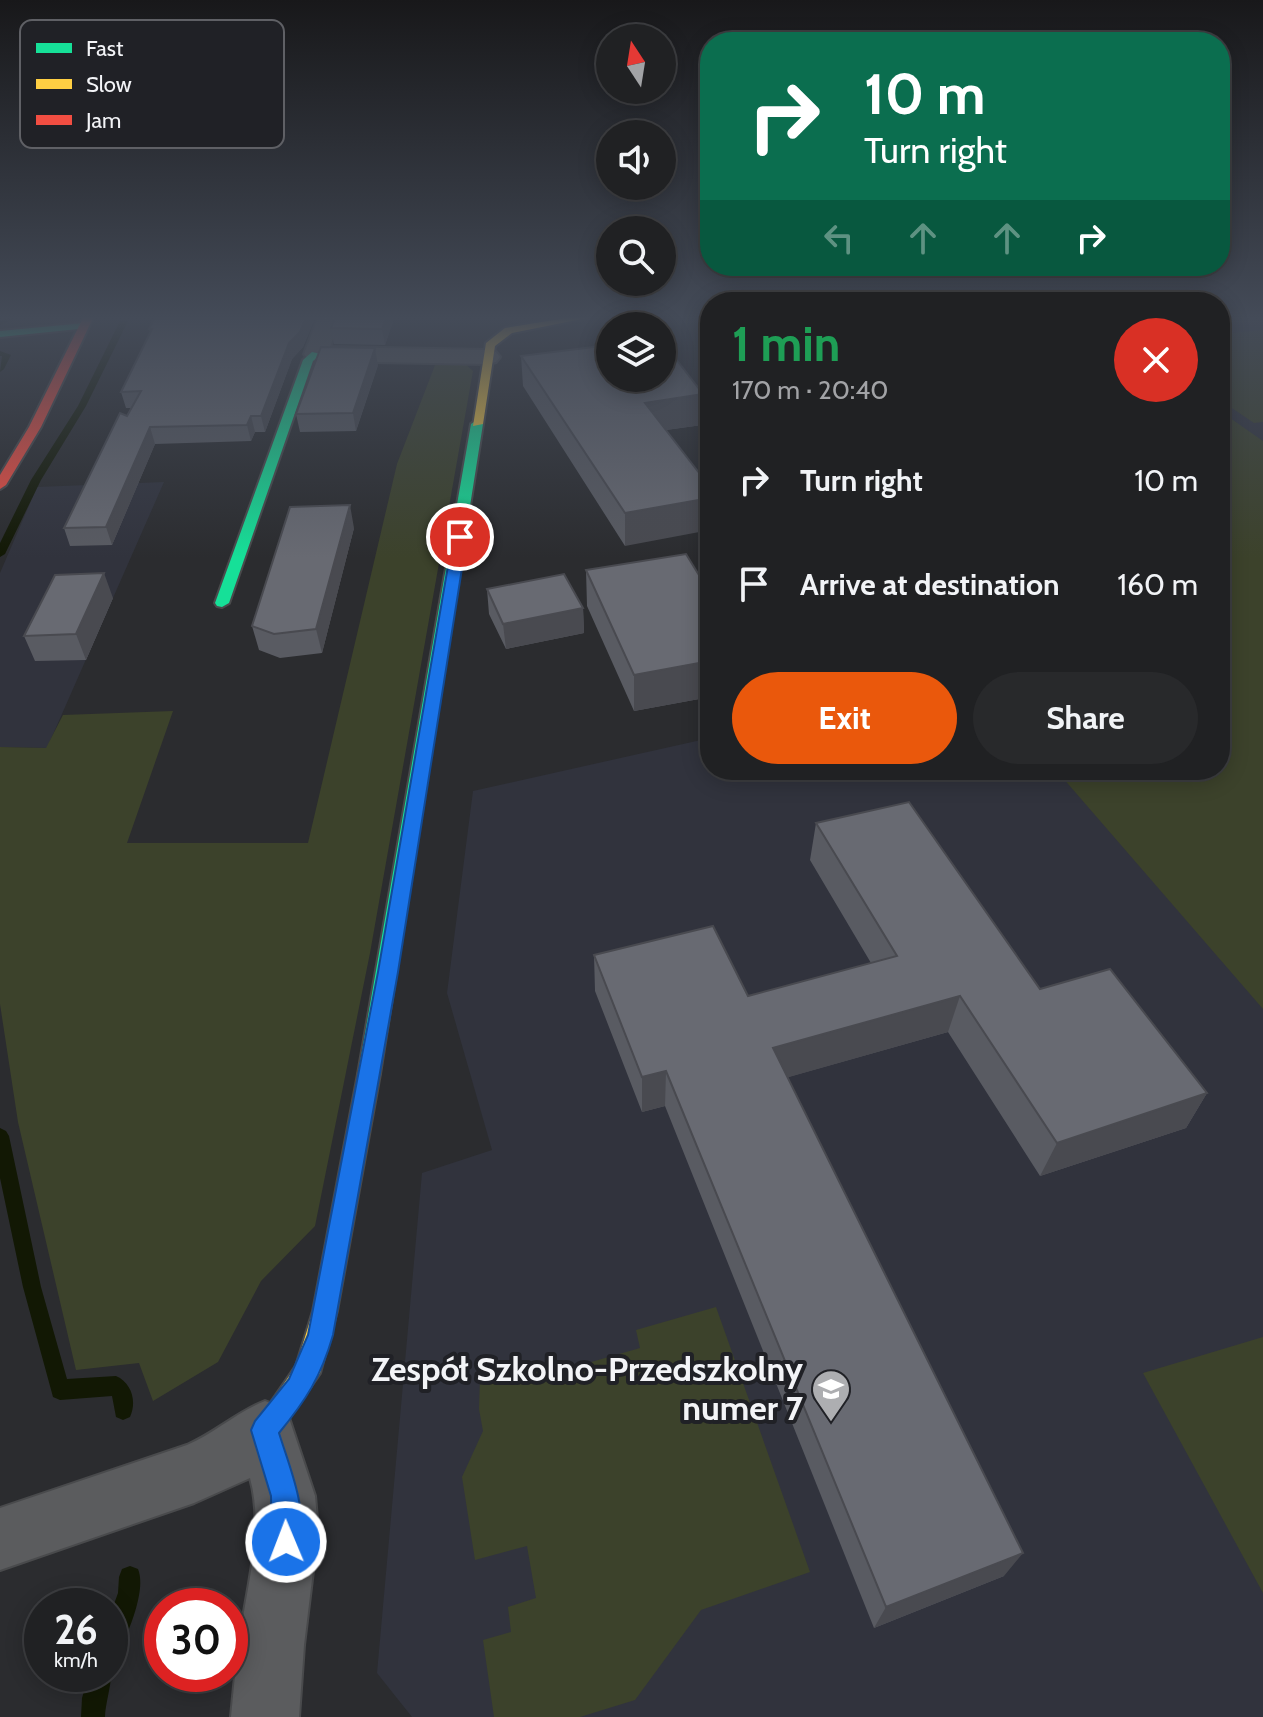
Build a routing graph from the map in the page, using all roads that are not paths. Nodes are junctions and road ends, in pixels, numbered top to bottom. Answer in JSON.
{"nodes":[{"id":1,"x":49,"y":398,"type":"edge"},
{"id":2,"x":293,"y":398,"type":"edge"},
{"id":3,"x":481,"y":398,"type":"edge"},
{"id":4,"x":0,"y":485,"type":"edge"},
{"id":5,"x":222,"y":603,"type":"dead end"},
{"id":6,"x":265,"y":1430,"type":"junction"},
{"id":7,"x":0,"y":1539,"type":"edge"},
{"id":8,"x":265,"y":1717,"type":"edge"}],
"edges":[{"from":1,"to":4,"type":"street"},
{"from":2,"to":5,"type":"street"},
{"from":3,"to":6,"type":"street"},
{"from":6,"to":7,"type":"street"},
{"from":6,"to":8,"type":"street"}]}
